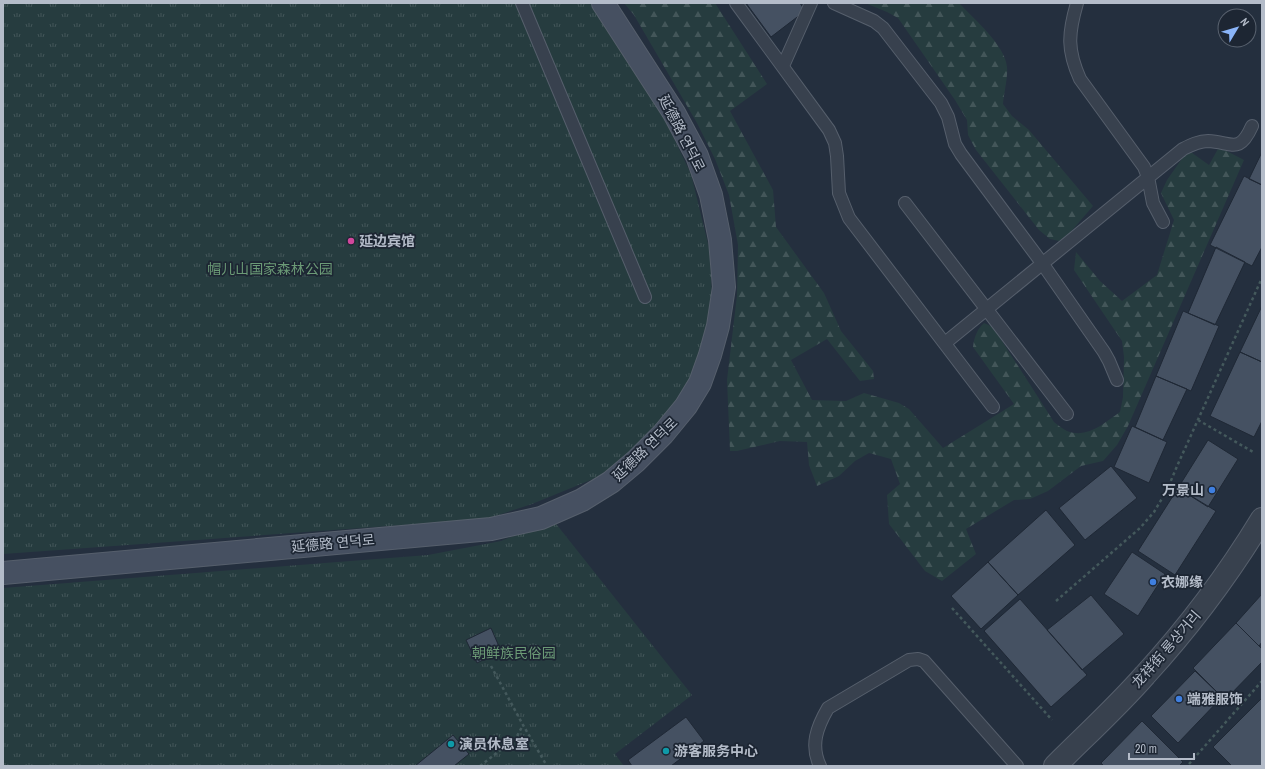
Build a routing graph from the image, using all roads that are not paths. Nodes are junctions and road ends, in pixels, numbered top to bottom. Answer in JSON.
{"nodes":[{"id":1,"x":522,"y":3,"type":"edge"},
{"id":2,"x":604,"y":3,"type":"edge"},
{"id":3,"x":736,"y":3,"type":"edge"},
{"id":4,"x":811,"y":3,"type":"edge"},
{"id":5,"x":834,"y":3,"type":"edge"},
{"id":6,"x":1076,"y":3,"type":"edge"},
{"id":7,"x":783,"y":66,"type":"junction"},
{"id":8,"x":1252,"y":126,"type":"dead end"},
{"id":9,"x":1148,"y":177,"type":"junction"},
{"id":10,"x":906,"y":203,"type":"dead end"},
{"id":11,"x":1163,"y":222,"type":"dead end"},
{"id":12,"x":1042,"y":263,"type":"junction"},
{"id":13,"x":645,"y":297,"type":"dead end"},
{"id":14,"x":986,"y":309,"type":"junction"},
{"id":15,"x":945,"y":343,"type":"junction"},
{"id":16,"x":1117,"y":380,"type":"dead end"},
{"id":17,"x":993,"y":407,"type":"dead end"},
{"id":18,"x":1067,"y":414,"type":"dead end"},
{"id":19,"x":1262,"y":519,"type":"edge"},
{"id":20,"x":3,"y":573,"type":"edge"},
{"id":21,"x":820,"y":766,"type":"edge"},
{"id":22,"x":1017,"y":766,"type":"edge"},
{"id":23,"x":1055,"y":766,"type":"edge"}],
"edges":[{"from":1,"to":13,"type":"lane"},
{"from":2,"to":20,"type":"main road","name":"延德路 연덕로"},
{"from":3,"to":7,"type":"lane"},
{"from":4,"to":7,"type":"lane"},
{"from":5,"to":12,"type":"lane"},
{"from":6,"to":9,"type":"lane"},
{"from":7,"to":15,"type":"lane"},
{"from":8,"to":9,"type":"lane"},
{"from":9,"to":11,"type":"lane"},
{"from":9,"to":12,"type":"lane"},
{"from":10,"to":14,"type":"lane"},
{"from":12,"to":14,"type":"lane"},
{"from":12,"to":16,"type":"lane"},
{"from":14,"to":15,"type":"lane"},
{"from":14,"to":18,"type":"lane"},
{"from":15,"to":17,"type":"lane"},
{"from":19,"to":23,"type":"street","name":"龙祥街 룡상거리"},
{"from":21,"to":22,"type":"lane"}]}
